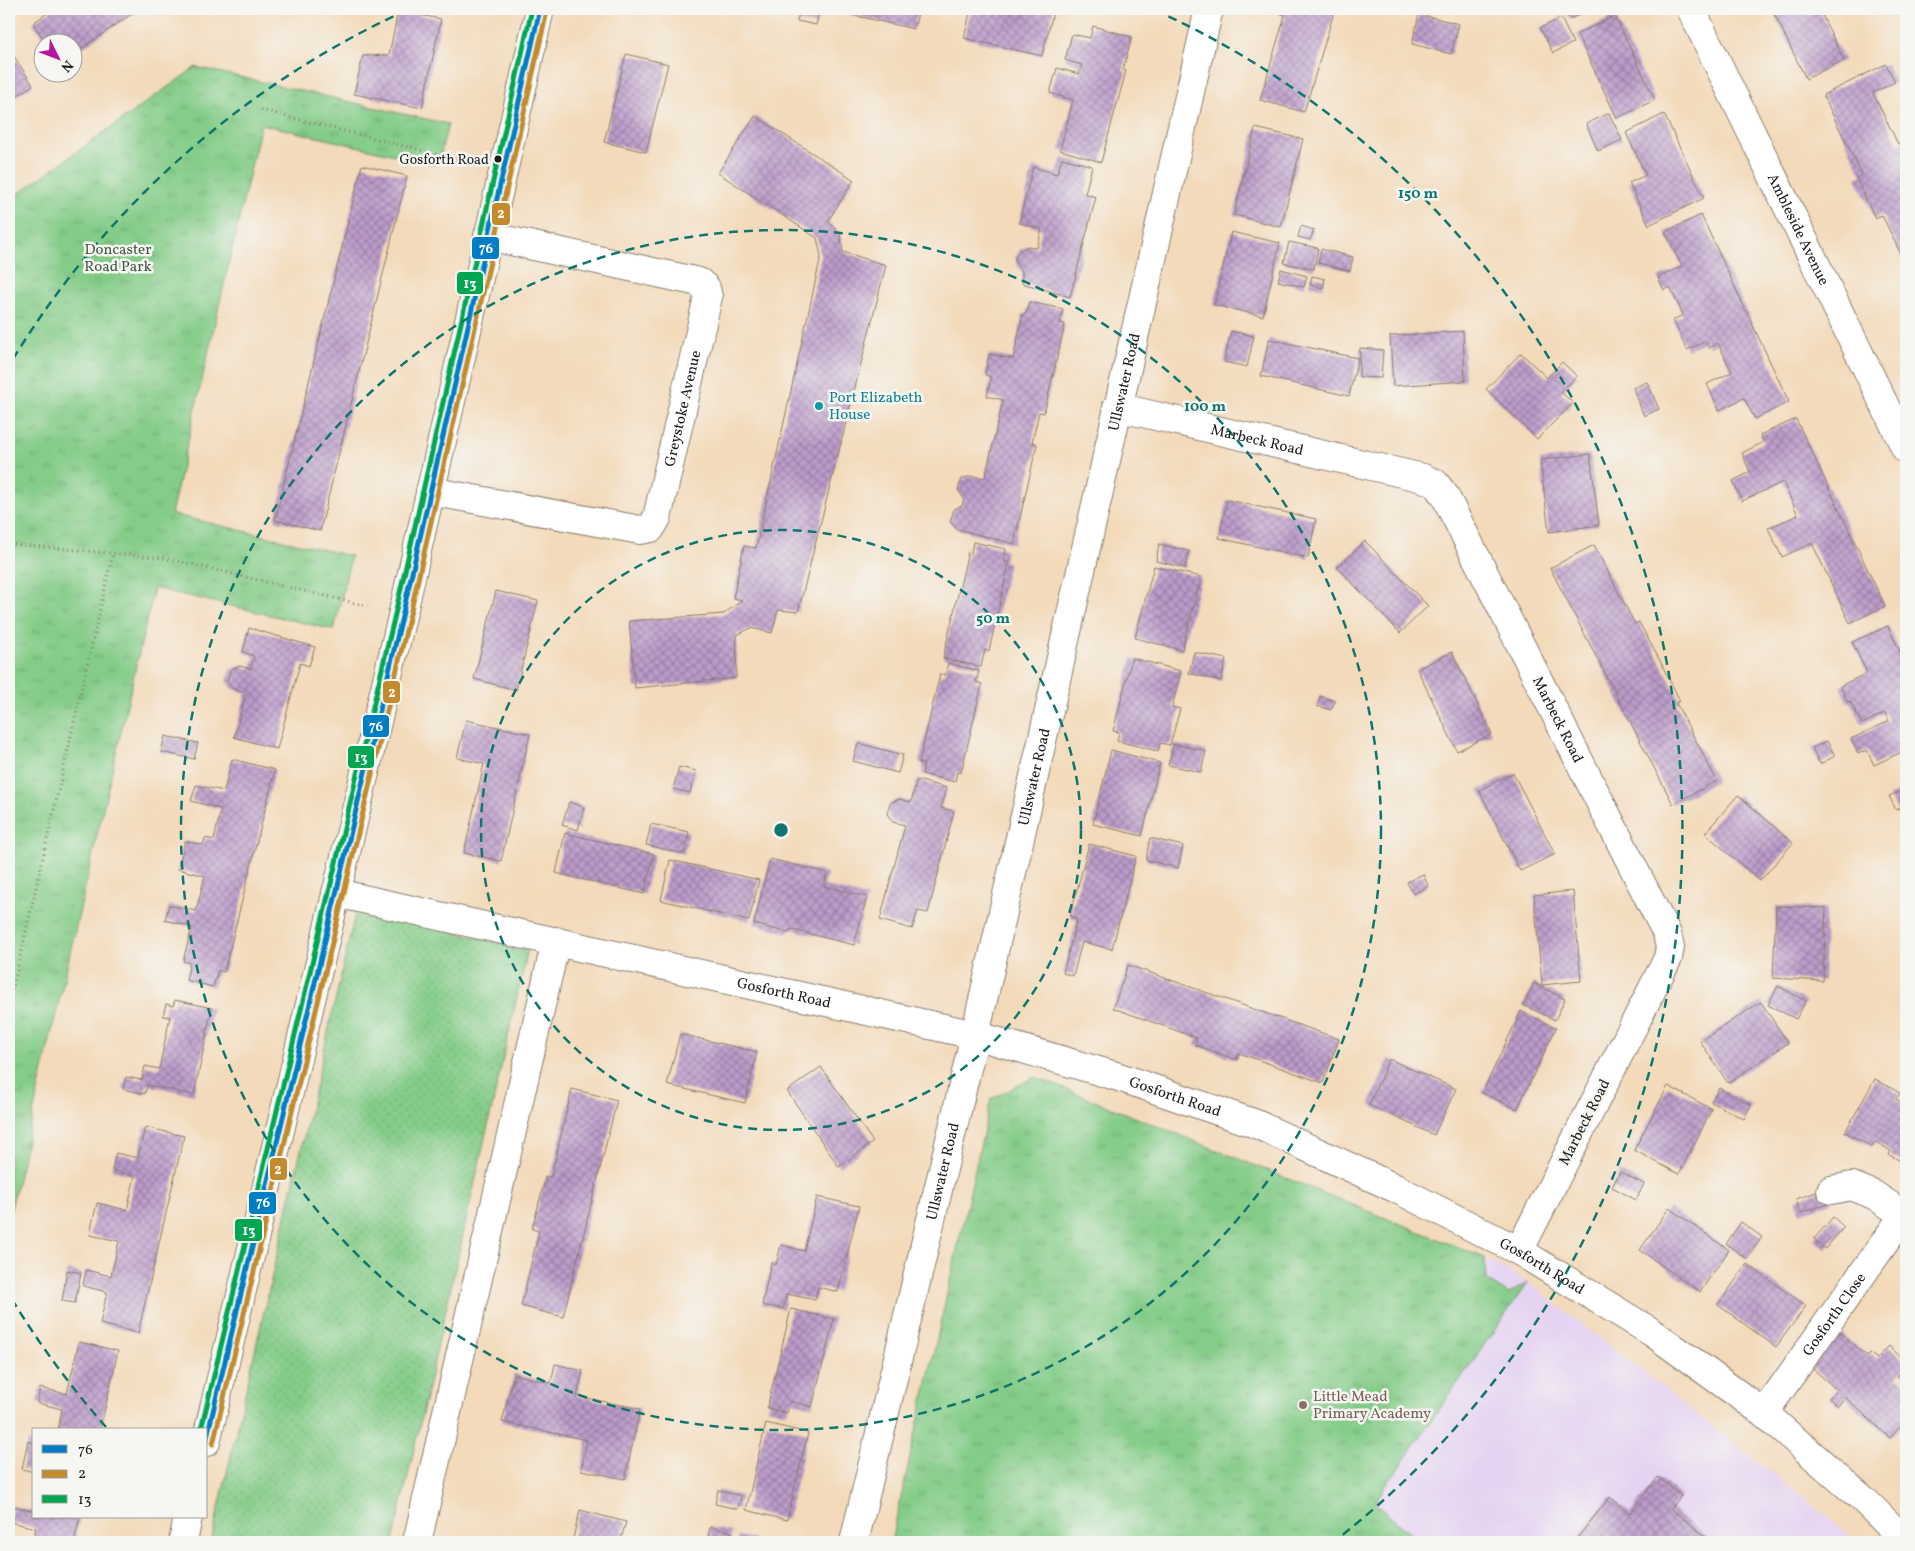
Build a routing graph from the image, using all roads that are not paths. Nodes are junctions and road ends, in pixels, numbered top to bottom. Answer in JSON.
{"nodes":[{"id":1,"x":540,"y":9,"type":"edge"},
{"id":2,"x":1209,"y":9,"type":"edge"},
{"id":3,"x":1691,"y":9,"type":"edge"},
{"id":4,"x":488,"y":236,"type":"junction"},
{"id":5,"x":1117,"y":407,"type":"junction"},
{"id":6,"x":1906,"y":449,"type":"edge"},
{"id":7,"x":430,"y":491,"type":"junction"},
{"id":8,"x":336,"y":893,"type":"junction"},
{"id":9,"x":556,"y":941,"type":"junction"},
{"id":10,"x":975,"y":1035,"type":"junction"},
{"id":11,"x":1831,"y":1190,"type":"dead end"},
{"id":12,"x":1905,"y":1216,"type":"edge"},
{"id":13,"x":1519,"y":1251,"type":"junction"},
{"id":14,"x":1764,"y":1413,"type":"junction"},
{"id":15,"x":208,"y":1434,"type":"edge"},
{"id":16,"x":188,"y":1518,"type":"edge"},
{"id":17,"x":183,"y":1542,"type":"edge"},
{"id":18,"x":417,"y":1542,"type":"edge"},
{"id":19,"x":854,"y":1542,"type":"edge"},
{"id":20,"x":1906,"y":1542,"type":"edge"}],
"edges":[{"from":1,"to":4,"type":"street"},
{"from":2,"to":5,"type":"street","name":"Ullswater Road"},
{"from":3,"to":6,"type":"street","name":"Ambleside Avenue"},
{"from":4,"to":7,"type":"street"},
{"from":4,"to":7,"type":"street","name":"Greystoke Avenue"},
{"from":5,"to":10,"type":"street","name":"Ullswater Road"},
{"from":5,"to":13,"type":"street","name":"Marbeck Road"},
{"from":7,"to":8,"type":"street"},
{"from":8,"to":9,"type":"street","name":"Gosforth Road"},
{"from":8,"to":15,"type":"street"},
{"from":9,"to":10,"type":"street","name":"Gosforth Road"},
{"from":9,"to":18,"type":"street"},
{"from":10,"to":13,"type":"street","name":"Gosforth Road"},
{"from":10,"to":19,"type":"street","name":"Ullswater Road"},
{"from":11,"to":12,"type":"street","name":"Gosforth Close"},
{"from":12,"to":14,"type":"street","name":"Gosforth Close"},
{"from":13,"to":14,"type":"street","name":"Gosforth Road"},
{"from":14,"to":20,"type":"street","name":"Gosforth Road"},
{"from":16,"to":17,"type":"street"}]}
